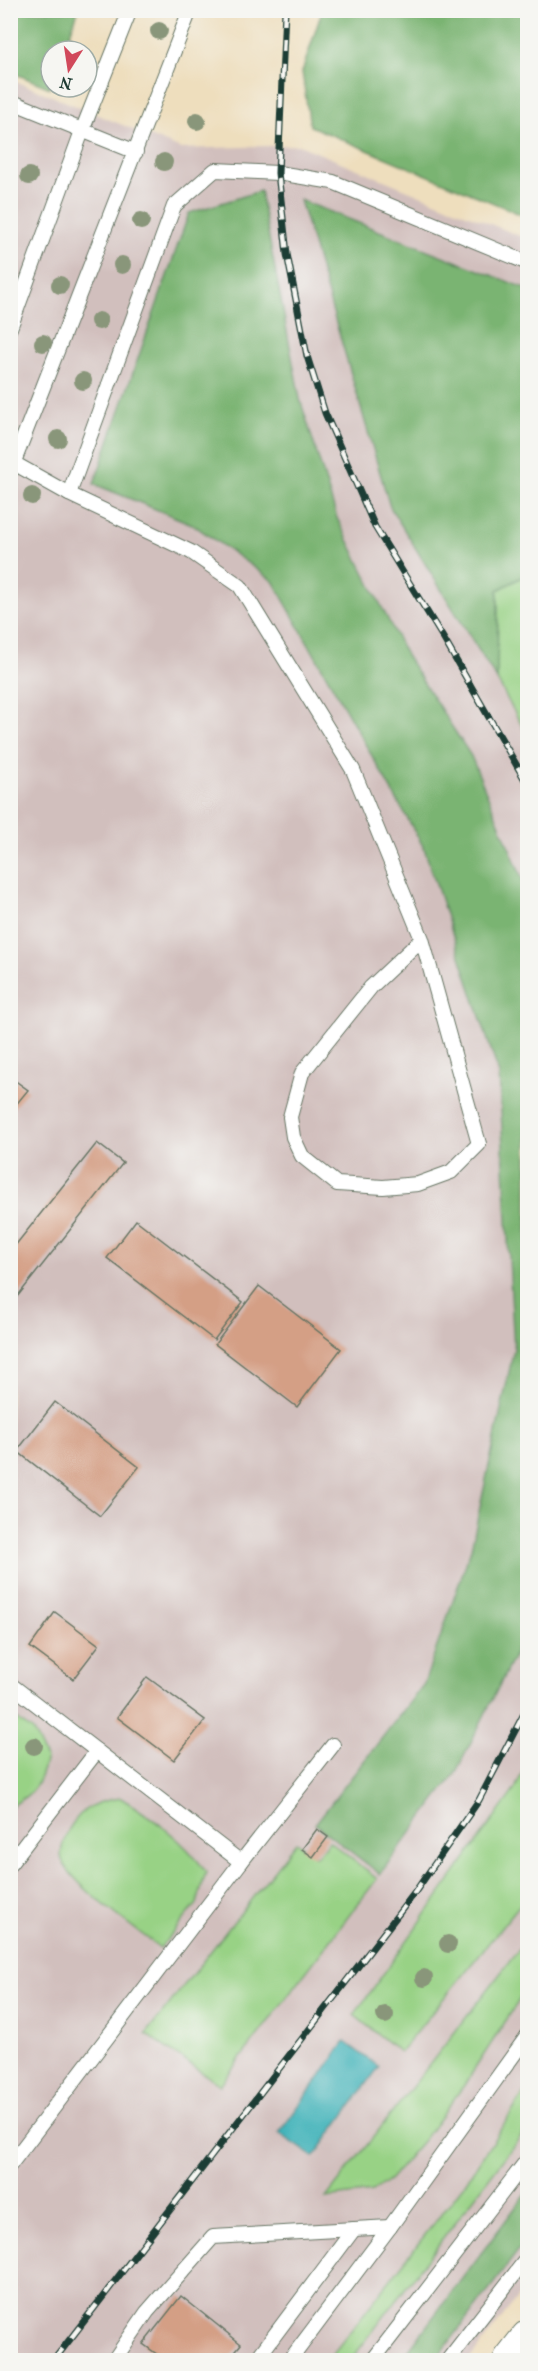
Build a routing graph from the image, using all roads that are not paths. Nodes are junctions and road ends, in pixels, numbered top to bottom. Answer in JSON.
{"nodes":[{"id":1,"x":130,"y":10,"type":"edge"},
{"id":2,"x":190,"y":10,"type":"edge"},
{"id":3,"x":10,"y":101,"type":"edge"},
{"id":4,"x":82,"y":131,"type":"junction"},
{"id":5,"x":136,"y":152,"type":"junction"},
{"id":6,"x":528,"y":263,"type":"edge"},
{"id":7,"x":10,"y":328,"type":"edge"},
{"id":8,"x":12,"y":466,"type":"edge"},
{"id":9,"x":69,"y":495,"type":"junction"},
{"id":10,"x":422,"y":939,"type":"junction"},
{"id":11,"x":10,"y":1684,"type":"edge"},
{"id":12,"x":333,"y":1745,"type":"dead end"},
{"id":13,"x":97,"y":1751,"type":"junction"},
{"id":14,"x":241,"y":1862,"type":"junction"},
{"id":15,"x":10,"y":1864,"type":"edge"},
{"id":16,"x":528,"y":2035,"type":"edge"},
{"id":17,"x":528,"y":2159,"type":"edge"},
{"id":18,"x":10,"y":2165,"type":"edge"},
{"id":19,"x":390,"y":2227,"type":"junction"},
{"id":20,"x":354,"y":2229,"type":"junction"},
{"id":21,"x":528,"y":2257,"type":"edge"},
{"id":22,"x":528,"y":2337,"type":"edge"},
{"id":23,"x":114,"y":2361,"type":"edge"},
{"id":24,"x":256,"y":2361,"type":"edge"},
{"id":25,"x":290,"y":2361,"type":"edge"},
{"id":26,"x":373,"y":2361,"type":"edge"},
{"id":27,"x":448,"y":2361,"type":"edge"},
{"id":28,"x":510,"y":2361,"type":"edge"}],
"edges":[{"from":1,"to":4,"type":"lane"},
{"from":2,"to":5,"type":"lane"},
{"from":3,"to":4,"type":"lane"},
{"from":4,"to":5,"type":"lane"},
{"from":4,"to":7,"type":"lane"},
{"from":5,"to":8,"type":"lane"},
{"from":6,"to":9,"type":"lane"},
{"from":8,"to":9,"type":"lane"},
{"from":9,"to":10,"type":"lane"},
{"from":10,"to":10,"type":"lane"},
{"from":11,"to":13,"type":"lane"},
{"from":12,"to":14,"type":"lane"},
{"from":13,"to":14,"type":"lane"},
{"from":13,"to":15,"type":"lane"},
{"from":14,"to":18,"type":"lane"},
{"from":16,"to":19,"type":"lane"},
{"from":17,"to":26,"type":"lane"},
{"from":19,"to":20,"type":"lane"},
{"from":19,"to":25,"type":"lane"},
{"from":20,"to":23,"type":"lane"},
{"from":20,"to":24,"type":"lane"},
{"from":21,"to":27,"type":"lane"},
{"from":22,"to":28,"type":"street"}]}
